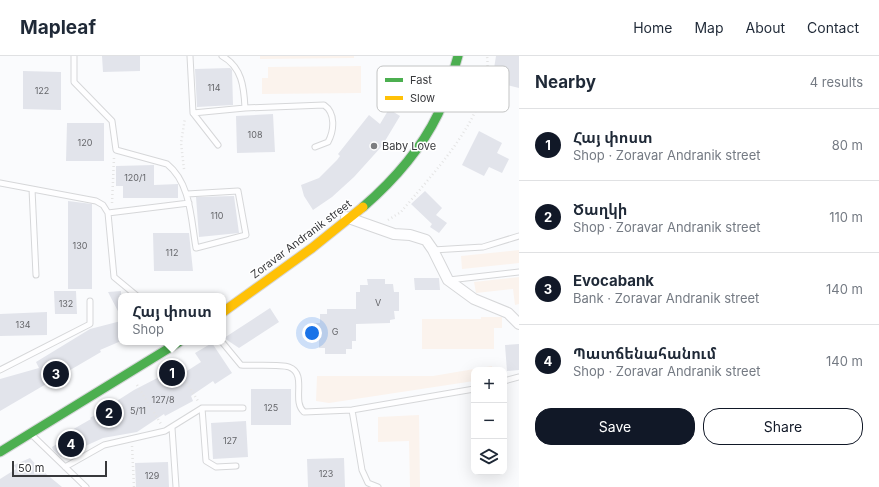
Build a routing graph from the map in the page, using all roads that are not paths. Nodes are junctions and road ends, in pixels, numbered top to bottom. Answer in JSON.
{"nodes":[{"id":1,"x":74,"y":56,"type":"edge"},
{"id":2,"x":190,"y":56,"type":"edge"},
{"id":3,"x":222,"y":56,"type":"edge"},
{"id":4,"x":451,"y":56,"type":"edge"},
{"id":5,"x":458,"y":56,"type":"edge"},
{"id":6,"x":448,"y":66,"type":"edge"},
{"id":7,"x":455,"y":66,"type":"edge"},
{"id":8,"x":245,"y":108,"type":"junction"},
{"id":9,"x":432,"y":112,"type":"edge"},
{"id":10,"x":439,"y":112,"type":"edge"},
{"id":11,"x":193,"y":113,"type":"junction"},
{"id":12,"x":218,"y":145,"type":"dead end"},
{"id":13,"x":315,"y":147,"type":"dead end"},
{"id":14,"x":0,"y":183,"type":"edge"},
{"id":15,"x":32,"y":190,"type":"junction"},
{"id":16,"x":187,"y":194,"type":"junction"},
{"id":17,"x":188,"y":203,"type":"junction"},
{"id":18,"x":108,"y":213,"type":"junction"},
{"id":19,"x":347,"y":217,"type":"junction"},
{"id":20,"x":519,"y":236,"type":"edge"},
{"id":21,"x":433,"y":250,"type":"junction"},
{"id":22,"x":519,"y":272,"type":"edge"},
{"id":23,"x":36,"y":276,"type":"dead end"},
{"id":24,"x":448,"y":280,"type":"junction"},
{"id":25,"x":133,"y":293,"type":"edge"},
{"id":26,"x":90,"y":301,"type":"dead end"},
{"id":27,"x":226,"y":302,"type":"edge"},
{"id":28,"x":226,"y":310,"type":"edge"},
{"id":29,"x":519,"y":324,"type":"edge"},
{"id":30,"x":162,"y":345,"type":"edge"},
{"id":31,"x":174,"y":345,"type":"edge"},
{"id":32,"x":224,"y":345,"type":"edge"},
{"id":33,"x":0,"y":370,"type":"edge"},
{"id":34,"x":519,"y":377,"type":"edge"},
{"id":35,"x":507,"y":380,"type":"edge"},
{"id":36,"x":471,"y":390,"type":"edge"},
{"id":37,"x":202,"y":408,"type":"junction"},
{"id":38,"x":243,"y":408,"type":"dead end"},
{"id":39,"x":352,"y":410,"type":"junction"},
{"id":40,"x":172,"y":428,"type":"junction"},
{"id":41,"x":28,"y":431,"type":"junction"},
{"id":42,"x":0,"y":443,"type":"edge"},
{"id":43,"x":0,"y":452,"type":"edge"},
{"id":44,"x":236,"y":466,"type":"dead end"},
{"id":45,"x":65,"y":467,"type":"junction"},
{"id":46,"x":83,"y":486,"type":"edge"},
{"id":47,"x":176,"y":487,"type":"edge"},
{"id":48,"x":378,"y":487,"type":"edge"}],
"edges":[{"from":1,"to":16,"type":"lane"},
{"from":2,"to":11,"type":"lane"},
{"from":3,"to":8,"type":"lane"},
{"from":4,"to":6,"type":"main road","name":"Zoravar Andranik street"},
{"from":5,"to":7,"type":"main road","name":"Zoravar Andranik street"},
{"from":8,"to":11,"type":"lane"},
{"from":8,"to":13,"type":"lane"},
{"from":9,"to":19,"type":"main road","name":"Zoravar Andranik street"},
{"from":10,"to":19,"type":"main road","name":"Zoravar Andranik street"},
{"from":11,"to":12,"type":"lane"},
{"from":14,"to":15,"type":"lane"},
{"from":15,"to":18,"type":"lane"},
{"from":15,"to":23,"type":"lane"},
{"from":16,"to":17,"type":"lane"},
{"from":16,"to":17,"type":"lane"},
{"from":17,"to":18,"type":"lane"},
{"from":18,"to":25,"type":"lane"},
{"from":19,"to":21,"type":"street"},
{"from":19,"to":27,"type":"main road","name":"Zoravar Andranik street"},
{"from":19,"to":28,"type":"main road","name":"Zoravar Andranik street"},
{"from":20,"to":21,"type":"lane"},
{"from":21,"to":24,"type":"street"},
{"from":22,"to":24,"type":"lane"},
{"from":24,"to":29,"type":"street"},
{"from":26,"to":33,"type":"lane"},
{"from":30,"to":41,"type":"main road"},
{"from":31,"to":41,"type":"main road"},
{"from":32,"to":39,"type":"lane"},
{"from":34,"to":35,"type":"lane"},
{"from":36,"to":39,"type":"lane"},
{"from":37,"to":38,"type":"lane"},
{"from":37,"to":40,"type":"lane"},
{"from":37,"to":44,"type":"lane"},
{"from":39,"to":48,"type":"lane"},
{"from":40,"to":45,"type":"lane"},
{"from":40,"to":47,"type":"lane"},
{"from":41,"to":42,"type":"main road"},
{"from":41,"to":43,"type":"main road"},
{"from":41,"to":45,"type":"lane"},
{"from":45,"to":46,"type":"lane"}]}
